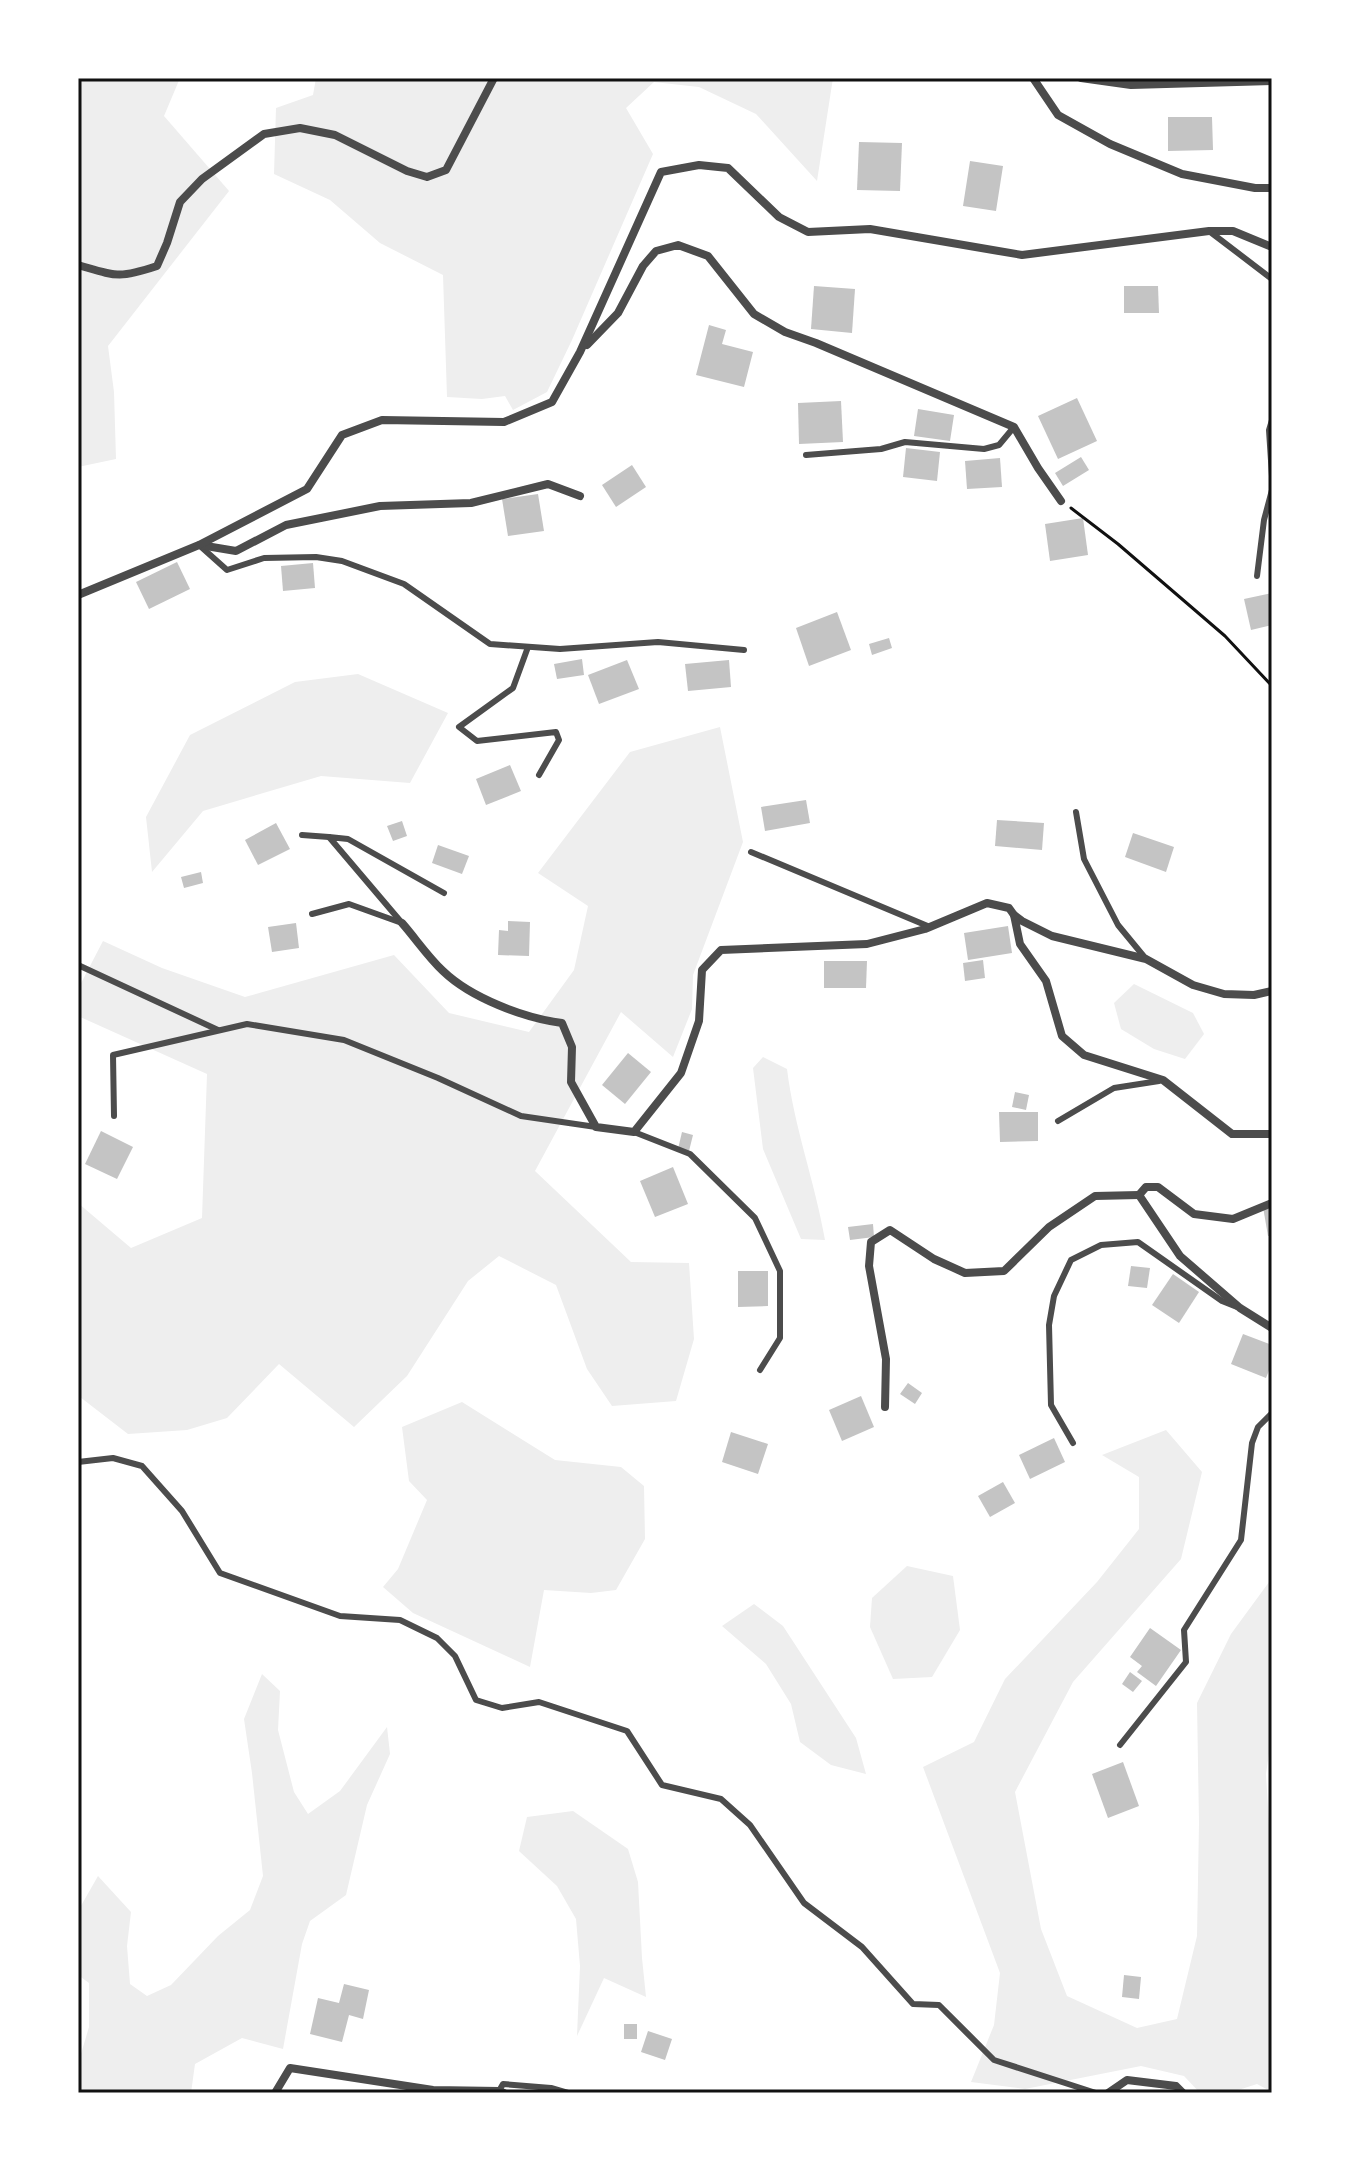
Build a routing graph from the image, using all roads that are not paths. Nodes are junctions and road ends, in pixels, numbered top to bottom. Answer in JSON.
{"nodes":[{"id":1,"x":494,"y":78,"type":"edge"},
{"id":2,"x":1033,"y":78,"type":"edge"},
{"id":3,"x":1081,"y":78,"type":"edge"},
{"id":4,"x":1272,"y":81,"type":"edge"},
{"id":5,"x":1272,"y":188,"type":"edge"},
{"id":6,"x":1209,"y":231,"type":"junction"},
{"id":7,"x":1272,"y":247,"type":"edge"},
{"id":8,"x":78,"y":265,"type":"edge"},
{"id":9,"x":1272,"y":279,"type":"edge"},
{"id":10,"x":580,"y":352,"type":"junction"},
{"id":11,"x":1272,"y":420,"type":"edge"},
{"id":12,"x":1014,"y":427,"type":"junction"},
{"id":13,"x":806,"y":455,"type":"dead end"},
{"id":14,"x":1272,"y":476,"type":"edge"},
{"id":15,"x":1272,"y":490,"type":"edge"},
{"id":16,"x":580,"y":496,"type":"dead end"},
{"id":17,"x":1061,"y":501,"type":"road end"},
{"id":18,"x":199,"y":545,"type":"junction"},
{"id":19,"x":1257,"y":576,"type":"dead end"},
{"id":20,"x":78,"y":595,"type":"edge"},
{"id":21,"x":528,"y":647,"type":"junction"},
{"id":22,"x":744,"y":650,"type":"dead end"},
{"id":23,"x":539,"y":775,"type":"dead end"},
{"id":24,"x":1076,"y":812,"type":"dead end"},
{"id":25,"x":302,"y":835,"type":"dead end"},
{"id":26,"x":329,"y":837,"type":"junction"},
{"id":27,"x":751,"y":852,"type":"dead end"},
{"id":28,"x":444,"y":893,"type":"dead end"},
{"id":29,"x":312,"y":914,"type":"dead end"},
{"id":30,"x":1014,"y":915,"type":"junction"},
{"id":31,"x":402,"y":923,"type":"junction"},
{"id":32,"x":930,"y":927,"type":"junction"},
{"id":33,"x":1146,"y":959,"type":"junction"},
{"id":34,"x":78,"y":965,"type":"edge"},
{"id":35,"x":1272,"y":991,"type":"edge"},
{"id":36,"x":218,"y":1030,"type":"junction"},
{"id":37,"x":1163,"y":1080,"type":"junction"},
{"id":38,"x":114,"y":1116,"type":"dead end"},
{"id":39,"x":1058,"y":1121,"type":"dead end"},
{"id":40,"x":596,"y":1127,"type":"junction"},
{"id":41,"x":634,"y":1132,"type":"junction"},
{"id":42,"x":1272,"y":1134,"type":"edge"},
{"id":43,"x":1139,"y":1195,"type":"junction"},
{"id":44,"x":1272,"y":1203,"type":"edge"},
{"id":45,"x":1240,"y":1308,"type":"junction"},
{"id":46,"x":1272,"y":1328,"type":"edge"},
{"id":47,"x":760,"y":1370,"type":"dead end"},
{"id":48,"x":885,"y":1407,"type":"dead end"},
{"id":49,"x":1272,"y":1413,"type":"edge"},
{"id":50,"x":1073,"y":1443,"type":"dead end"},
{"id":51,"x":78,"y":1462,"type":"edge"},
{"id":52,"x":1120,"y":1745,"type":"dead end"},
{"id":53,"x":502,"y":2092,"type":"edge"},
{"id":54,"x":275,"y":2093,"type":"edge"},
{"id":55,"x":568,"y":2093,"type":"edge"},
{"id":56,"x":1096,"y":2093,"type":"edge"},
{"id":57,"x":1108,"y":2093,"type":"edge"},
{"id":58,"x":1183,"y":2093,"type":"edge"}],
"edges":[{"from":1,"to":8,"type":"street"},
{"from":2,"to":5,"type":"street"},
{"from":3,"to":4,"type":"street"},
{"from":6,"to":7,"type":"street"},
{"from":6,"to":9,"type":"lane"},
{"from":6,"to":10,"type":"street"},
{"from":10,"to":12,"type":"street"},
{"from":10,"to":18,"type":"street"},
{"from":11,"to":14,"type":"lane"},
{"from":12,"to":13,"type":"lane"},
{"from":12,"to":17,"type":"street"},
{"from":15,"to":19,"type":"lane"},
{"from":16,"to":18,"type":"street"},
{"from":18,"to":20,"type":"street"},
{"from":18,"to":21,"type":"lane"},
{"from":21,"to":22,"type":"lane"},
{"from":21,"to":23,"type":"lane"},
{"from":24,"to":33,"type":"lane"},
{"from":25,"to":26,"type":"lane"},
{"from":26,"to":28,"type":"lane"},
{"from":26,"to":31,"type":"lane"},
{"from":27,"to":32,"type":"lane"},
{"from":29,"to":31,"type":"lane"},
{"from":30,"to":32,"type":"street"},
{"from":30,"to":33,"type":"street"},
{"from":30,"to":37,"type":"street"},
{"from":31,"to":40,"type":"street"},
{"from":32,"to":41,"type":"street"},
{"from":33,"to":35,"type":"street"},
{"from":34,"to":36,"type":"lane"},
{"from":36,"to":38,"type":"lane"},
{"from":36,"to":40,"type":"lane"},
{"from":37,"to":39,"type":"lane"},
{"from":37,"to":42,"type":"street"},
{"from":40,"to":41,"type":"street"},
{"from":41,"to":47,"type":"lane"},
{"from":43,"to":44,"type":"street"},
{"from":43,"to":45,"type":"street"},
{"from":43,"to":48,"type":"street"},
{"from":45,"to":46,"type":"street"},
{"from":45,"to":50,"type":"lane"},
{"from":49,"to":52,"type":"lane"},
{"from":51,"to":56,"type":"lane"},
{"from":53,"to":54,"type":"street"},
{"from":53,"to":55,"type":"lane"},
{"from":57,"to":58,"type":"street"}]}
